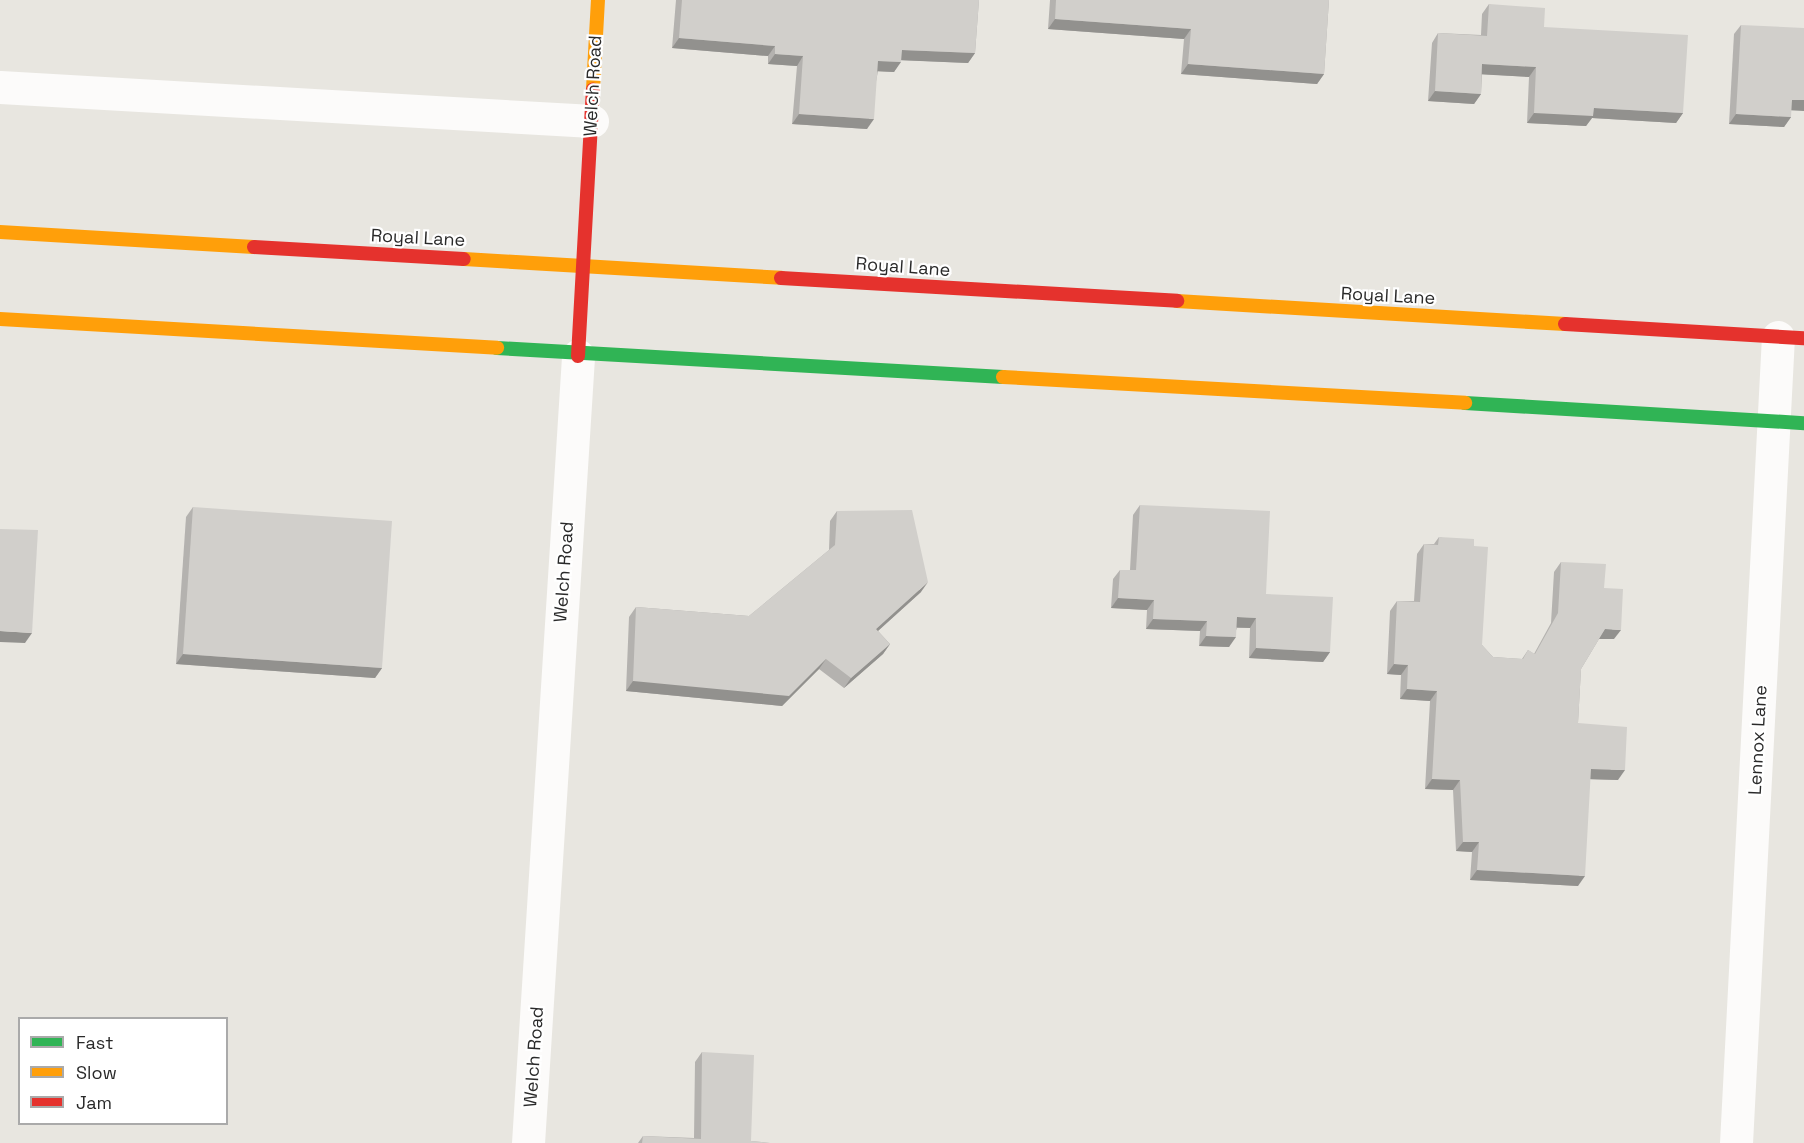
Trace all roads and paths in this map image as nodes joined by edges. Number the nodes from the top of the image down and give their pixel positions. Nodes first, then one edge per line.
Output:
1 (598, 0) edge
2 (0, 87) edge
3 (592, 121) junction
4 (0, 232) edge
5 (581, 265) junction
6 (0, 319) edge
7 (1791, 338) edge
8 (578, 356) junction
9 (1789, 422) edge
10 (528, 1143) edge
11 (1736, 1143) edge

1 - 3 main road, Welch Road
2 - 3 street
3 - 5 main road, Welch Road
4 - 5 main road, Royal Lane
5 - 7 main road, Royal Lane
5 - 8 main road, Welch Road
6 - 8 main road
7 - 9 street, Lennox Lane
8 - 9 main road
8 - 10 street, Welch Road
9 - 11 street, Lennox Lane

